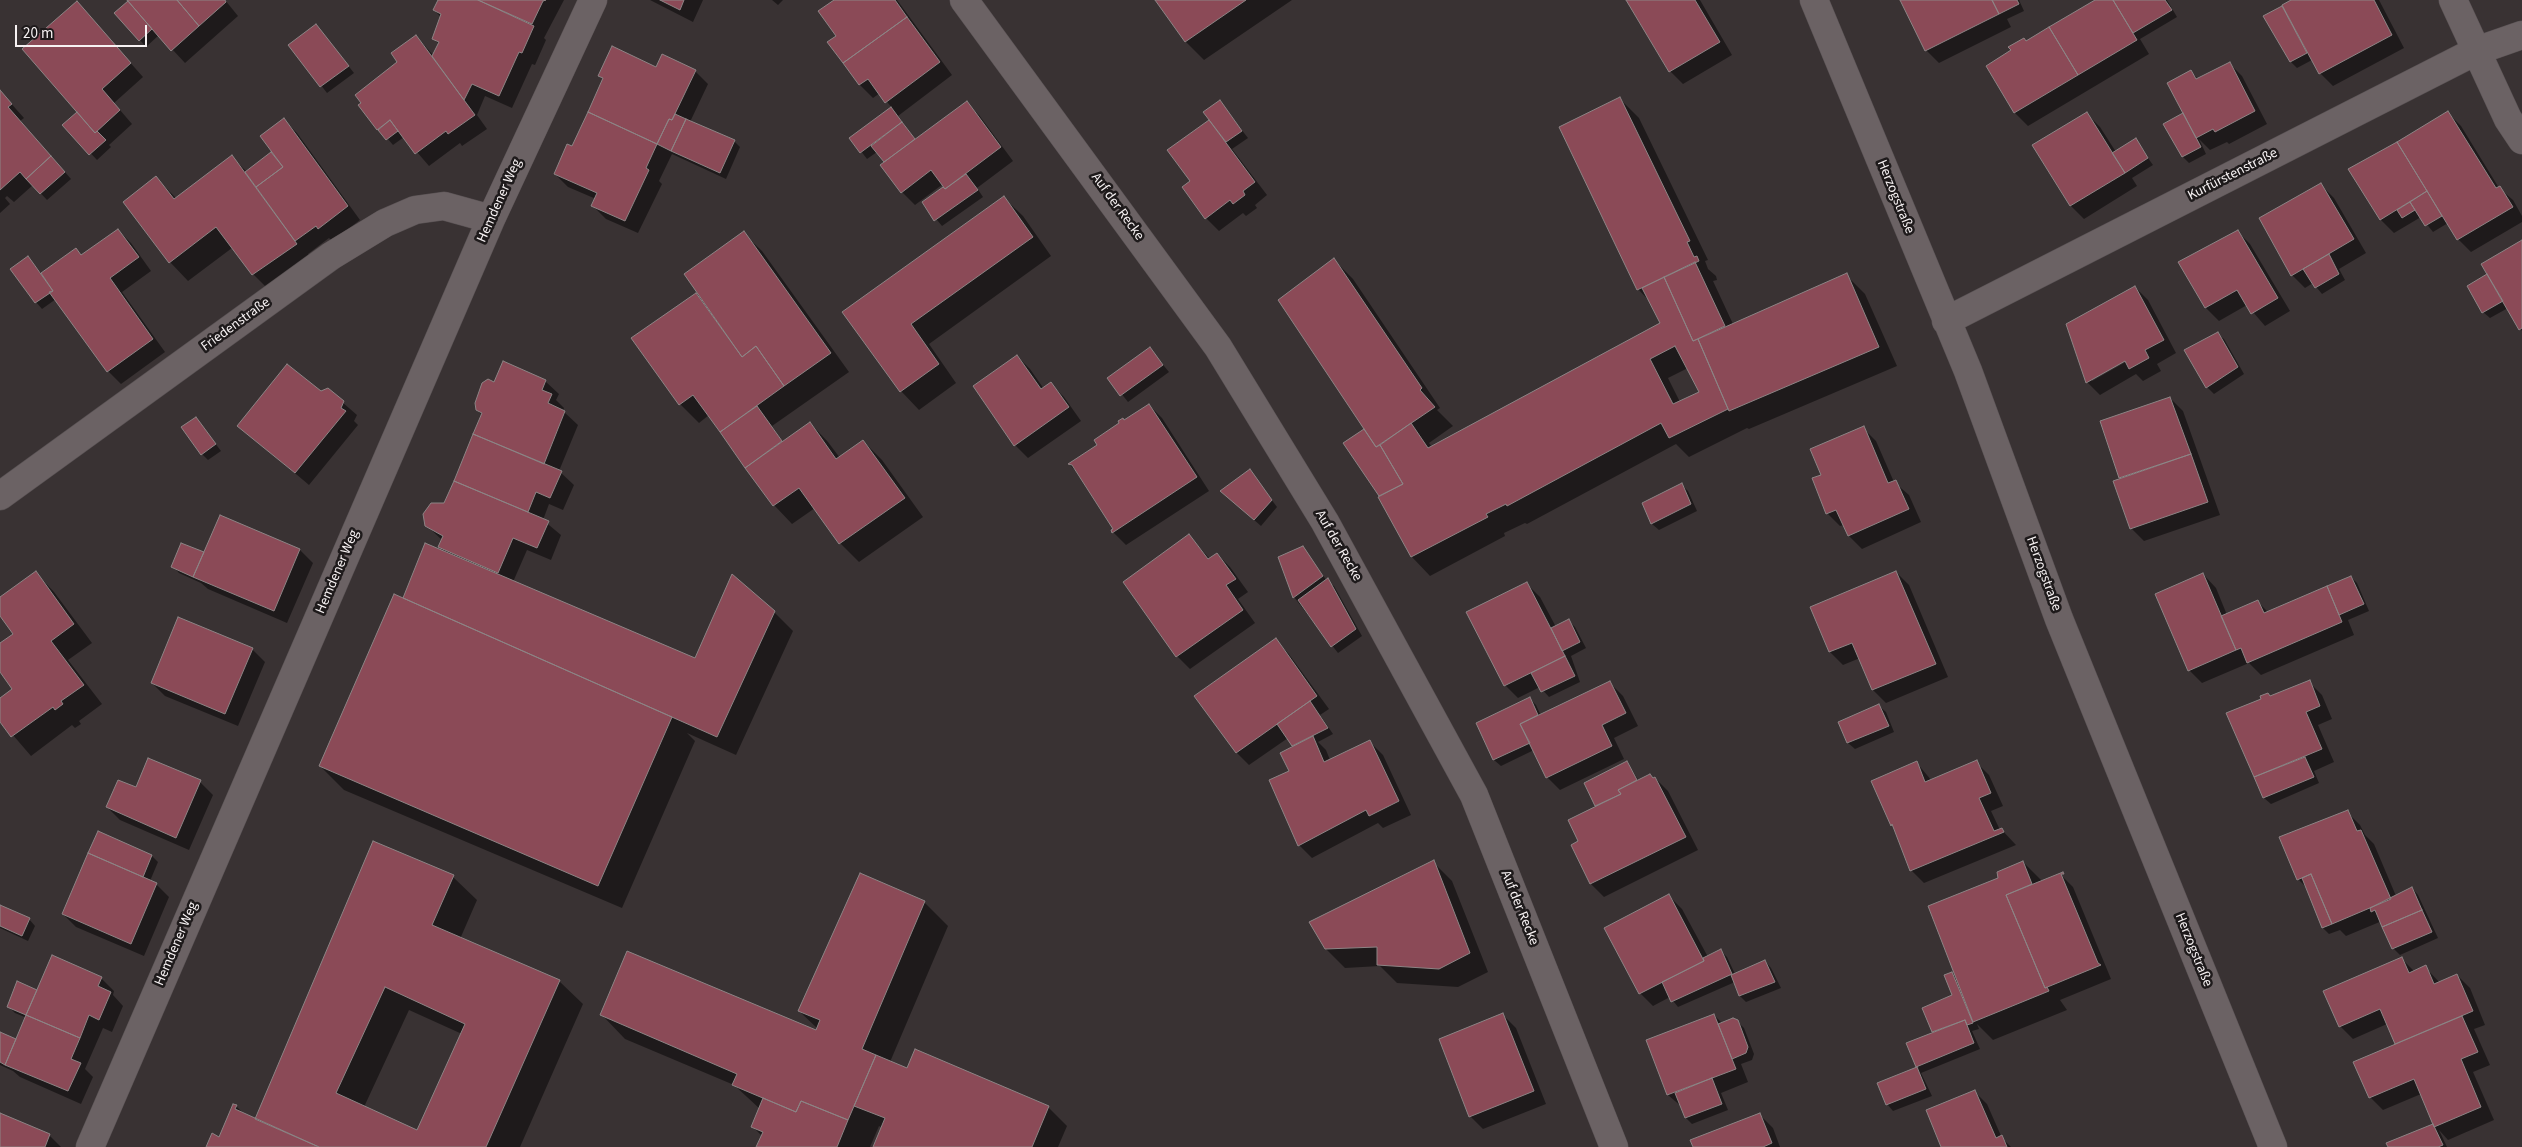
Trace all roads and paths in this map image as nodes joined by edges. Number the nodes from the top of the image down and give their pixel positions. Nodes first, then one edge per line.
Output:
1 (593, 0) edge
2 (964, 0) edge
3 (1814, 0) edge
4 (2453, 0) edge
5 (2522, 35) edge
6 (2476, 51) junction
7 (2522, 140) edge
8 (491, 220) junction
9 (1946, 321) junction
10 (0, 496) edge
11 (90, 1147) edge
12 (1614, 1147) edge
13 (2273, 1147) edge

1 - 8 street, Hemdener Weg
2 - 12 street, Auf der Recke
3 - 9 street, Herzogstraße
4 - 6 street
5 - 6 street, Kurfürstenstraße
6 - 7 street
6 - 9 street, Kurfürstenstraße
8 - 10 street, Friedenstraße
8 - 11 street, Hemdener Weg
9 - 13 street, Herzogstraße

